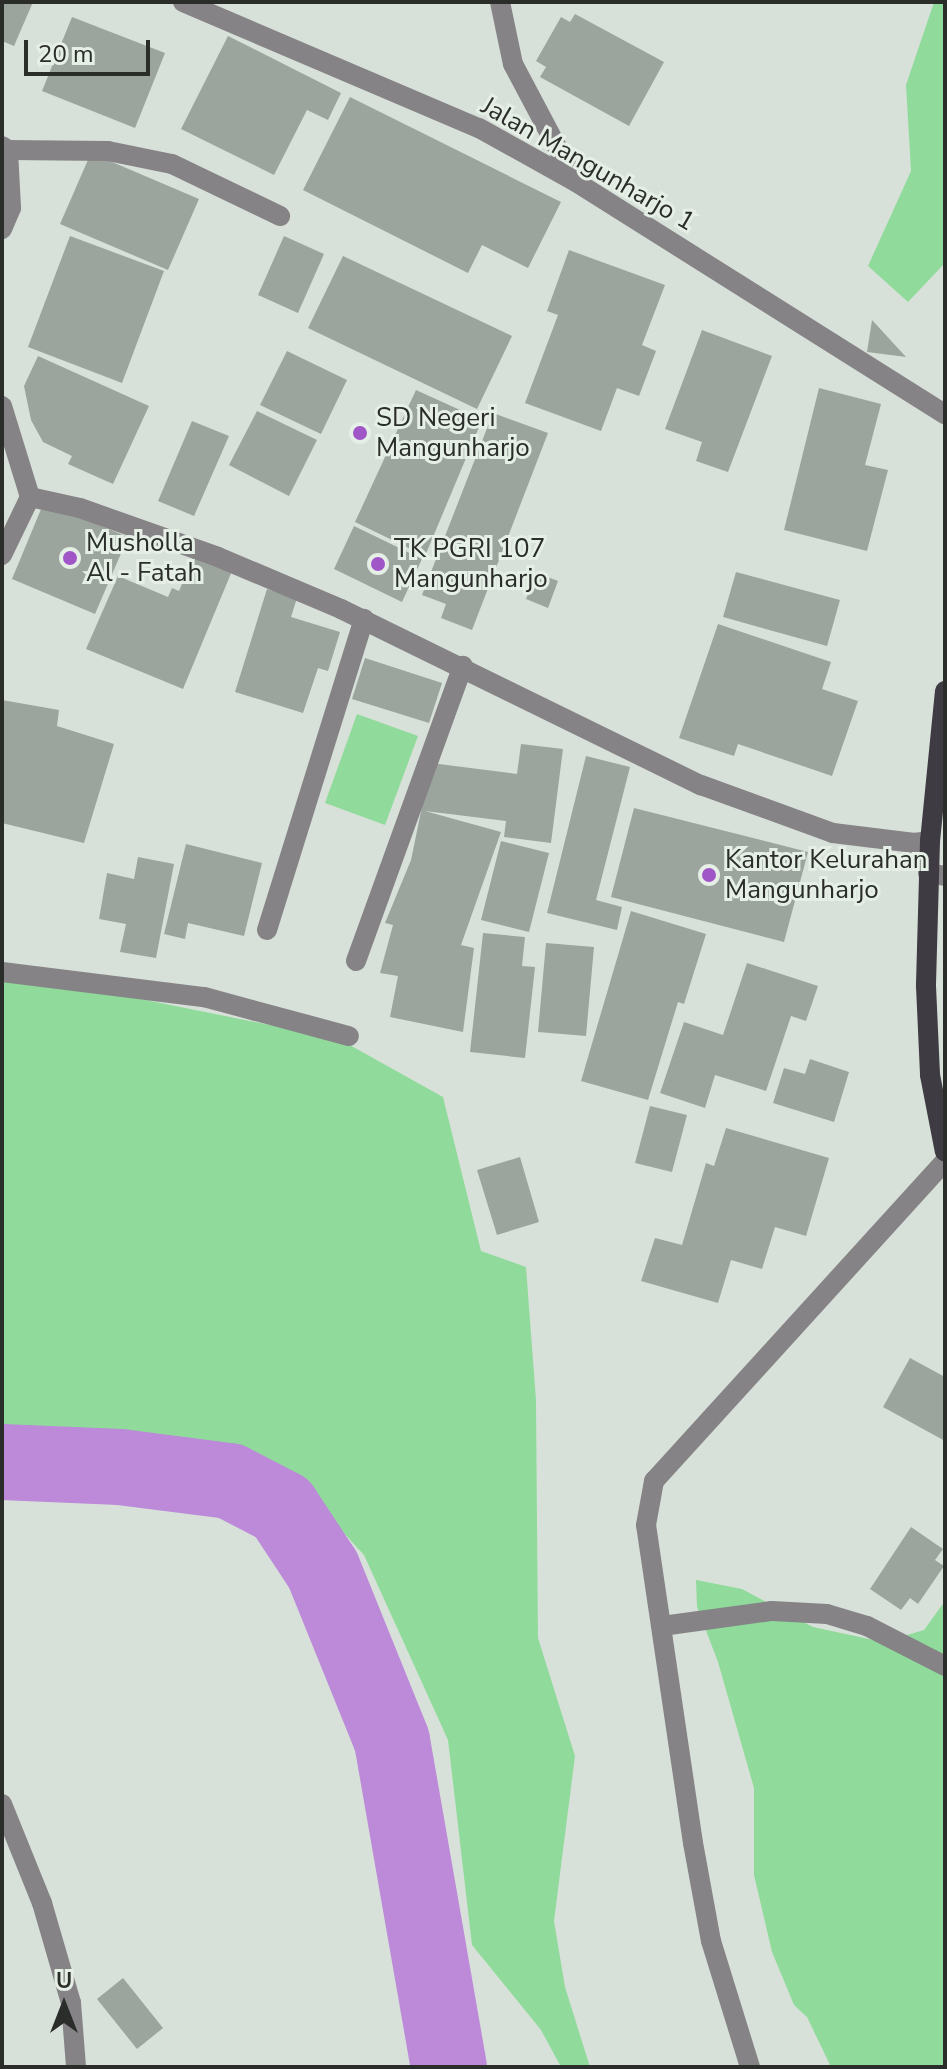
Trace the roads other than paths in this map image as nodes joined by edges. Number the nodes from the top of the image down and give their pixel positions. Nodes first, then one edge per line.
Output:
1 (183, 2) edge
2 (500, 2) edge
3 (5, 148) edge
4 (576, 182) junction
5 (280, 216) dead end
6 (2, 229) edge
7 (2, 406) edge
8 (945, 414) edge
9 (30, 497) junction
10 (2, 555) edge
11 (364, 619) junction
12 (463, 666) junction
13 (945, 691) edge
14 (930, 841) junction
15 (937, 874) edge
16 (267, 930) dead end
17 (356, 961) dead end
18 (2, 972) edge
19 (349, 1036) dead end
20 (945, 1152) edge
21 (945, 1161) edge
22 (662, 1626) junction
23 (945, 1666) edge
24 (2, 1804) edge
25 (76, 2067) edge
26 (750, 2067) edge

1 - 4 street, Jalan Mangunharjo 1
2 - 4 street
3 - 5 street
3 - 6 street
4 - 8 street, Jalan Mangunharjo 1
7 - 9 street
9 - 10 street
9 - 11 street
11 - 12 street
11 - 16 street
12 - 14 street
12 - 17 street
13 - 14 main road
14 - 15 main road
15 - 20 main road
18 - 19 street
21 - 22 street
22 - 23 street
22 - 26 street
24 - 25 street

